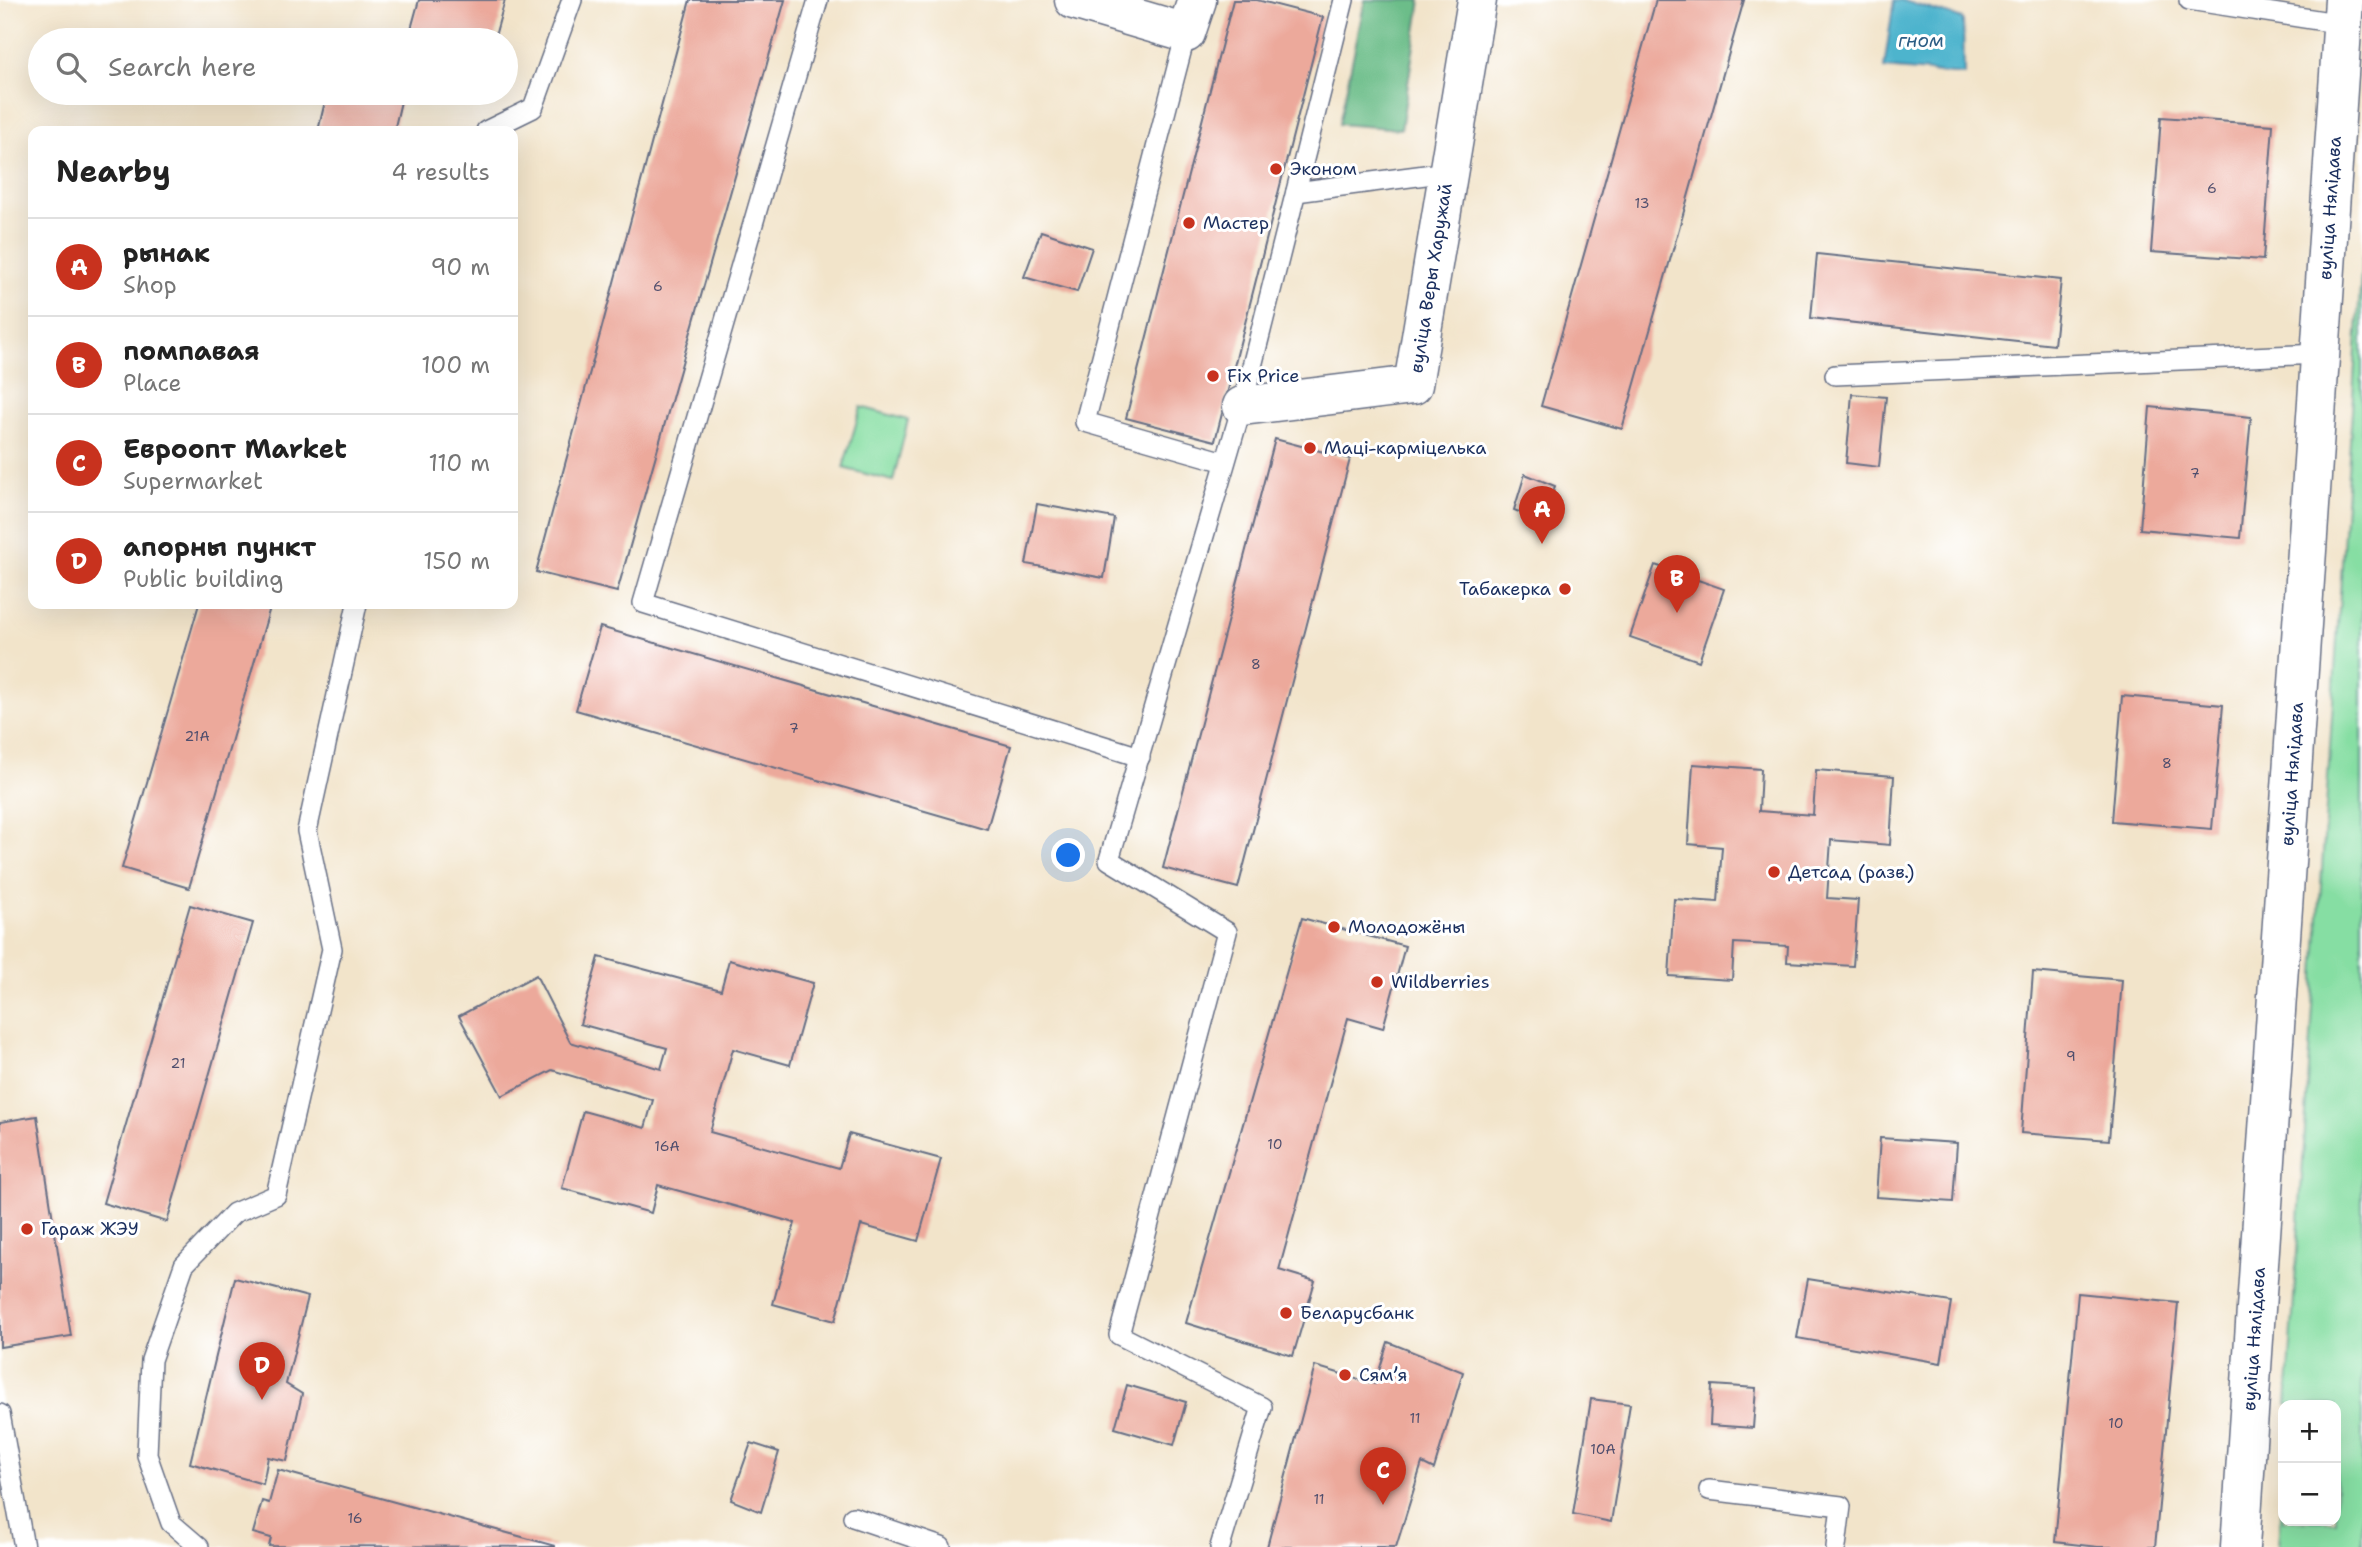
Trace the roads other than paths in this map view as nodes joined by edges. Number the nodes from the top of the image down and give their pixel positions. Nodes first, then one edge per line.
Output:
1 (572, 0) edge
2 (818, 0) edge
3 (1074, 0) edge
4 (1344, 0) edge
5 (1477, 0) edge
6 (2189, 0) edge
7 (2344, 12) edge
8 (1192, 16) edge
9 (496, 126) edge
10 (1448, 172) junction
11 (1296, 192) junction
12 (2321, 354) junction
13 (1835, 375) dead end
14 (1242, 405) junction
15 (1225, 463) junction
16 (356, 609) edge
17 (1140, 757) junction
18 (0, 1414) edge
19 (1709, 1490) dead end
20 (853, 1517) dead end
21 (24, 1547) edge
22 (199, 1547) edge
23 (941, 1547) edge
24 (1220, 1547) edge
25 (1836, 1547) edge
26 (2240, 1547) edge

1 - 9 lane
2 - 17 lane
3 - 8 street
4 - 11 lane
5 - 10 street, вуліца Веры Харужай
6 - 7 lane
7 - 12 street, вуліца Нялідава
8 - 15 lane
10 - 11 lane
10 - 14 street, вуліца Веры Харужай
11 - 14 lane
12 - 13 lane
12 - 26 street, вуліца Нялідава
14 - 15 lane
15 - 17 lane
16 - 22 lane
17 - 24 lane
18 - 21 lane
19 - 25 lane
20 - 23 lane

